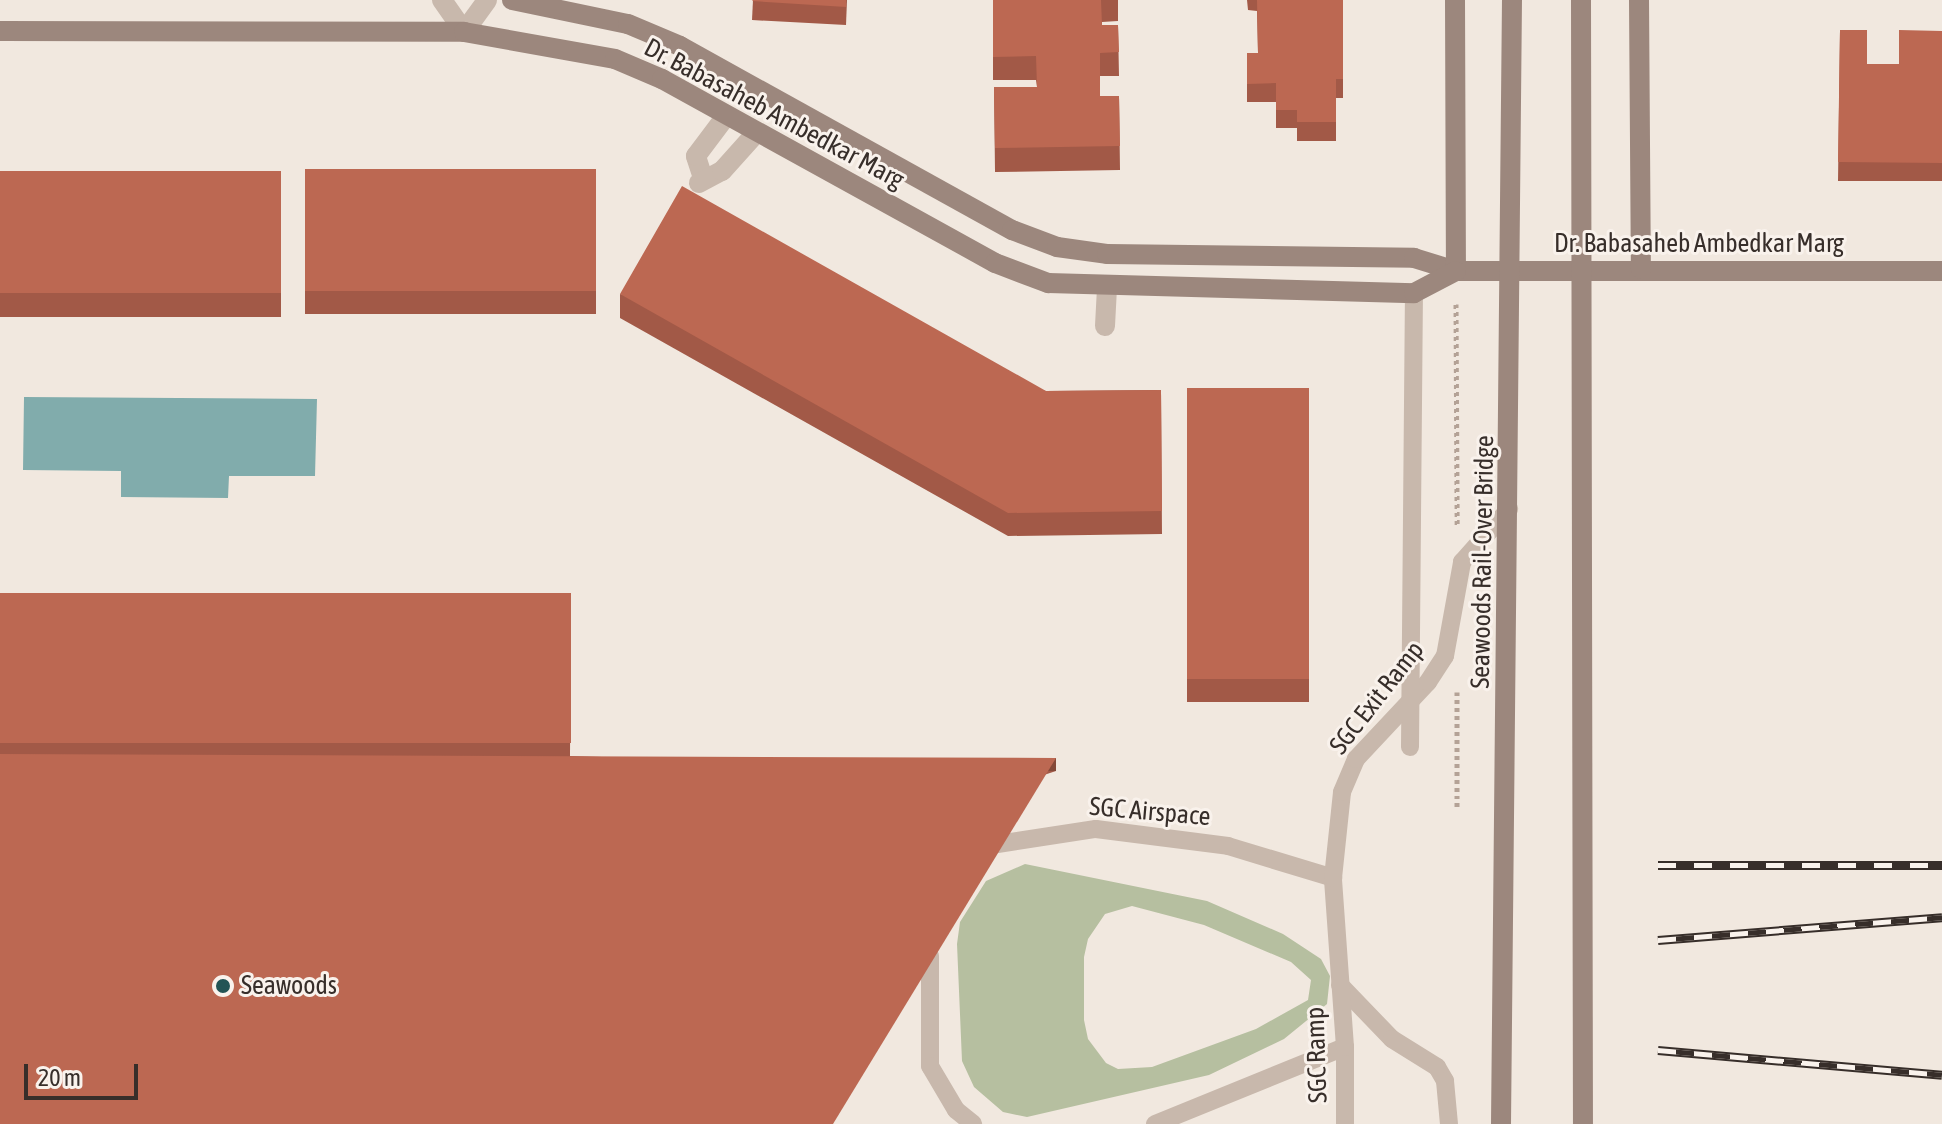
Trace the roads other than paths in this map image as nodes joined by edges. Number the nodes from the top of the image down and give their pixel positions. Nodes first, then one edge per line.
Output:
1 (442, 0) edge
2 (487, 0) edge
3 (512, 0) edge
4 (1455, 0) edge
5 (1512, 0) edge
6 (1581, 0) edge
7 (1639, 0) edge
8 (0, 31) edge
9 (464, 32) junction
10 (726, 116) junction
11 (757, 132) junction
12 (1641, 269) junction
13 (1456, 271) junction
14 (1942, 271) edge
15 (1107, 288) junction
16 (1414, 293) junction
17 (1105, 326) dead end
18 (1509, 509) junction
19 (1410, 747) dead end
20 (970, 858) edge
21 (1333, 878) junction
22 (930, 942) edge
23 (1340, 985) junction
24 (1345, 1047) junction
25 (973, 1124) edge
26 (1155, 1124) edge
27 (1345, 1124) edge
28 (1449, 1124) edge
29 (1501, 1124) edge
30 (1583, 1124) edge

1 - 9 street
2 - 9 street
3 - 13 street, Dr. Babasaheb Ambedkar Marg
4 - 13 street
5 - 18 street, Seawoods Rail-Over Bridge, bridge
6 - 30 street, bridge
7 - 12 street
8 - 9 street, Dr. Babasaheb Ambedkar Marg
9 - 10 street, Dr. Babasaheb Ambedkar Marg
10 - 11 street, Dr. Babasaheb Ambedkar Marg
10 - 11 street
11 - 15 street, Dr. Babasaheb Ambedkar Marg
12 - 13 street, Dr. Babasaheb Ambedkar Marg
12 - 14 street, Dr. Babasaheb Ambedkar Marg
13 - 16 street, Dr. Babasaheb Ambedkar Marg
15 - 16 street, Dr. Babasaheb Ambedkar Marg
15 - 17 street
16 - 19 lane
18 - 21 lane, SGC Exit Ramp, bridge
18 - 29 street, Seawoods Rail-Over Bridge, bridge
20 - 21 lane, SGC Airspace, bridge
21 - 23 lane, SGC Exit Ramp, bridge
22 - 25 lane, bridge
23 - 24 lane, SGC Ramp, bridge
23 - 28 lane, bridge
24 - 26 lane
24 - 27 lane, SGC Ramp

